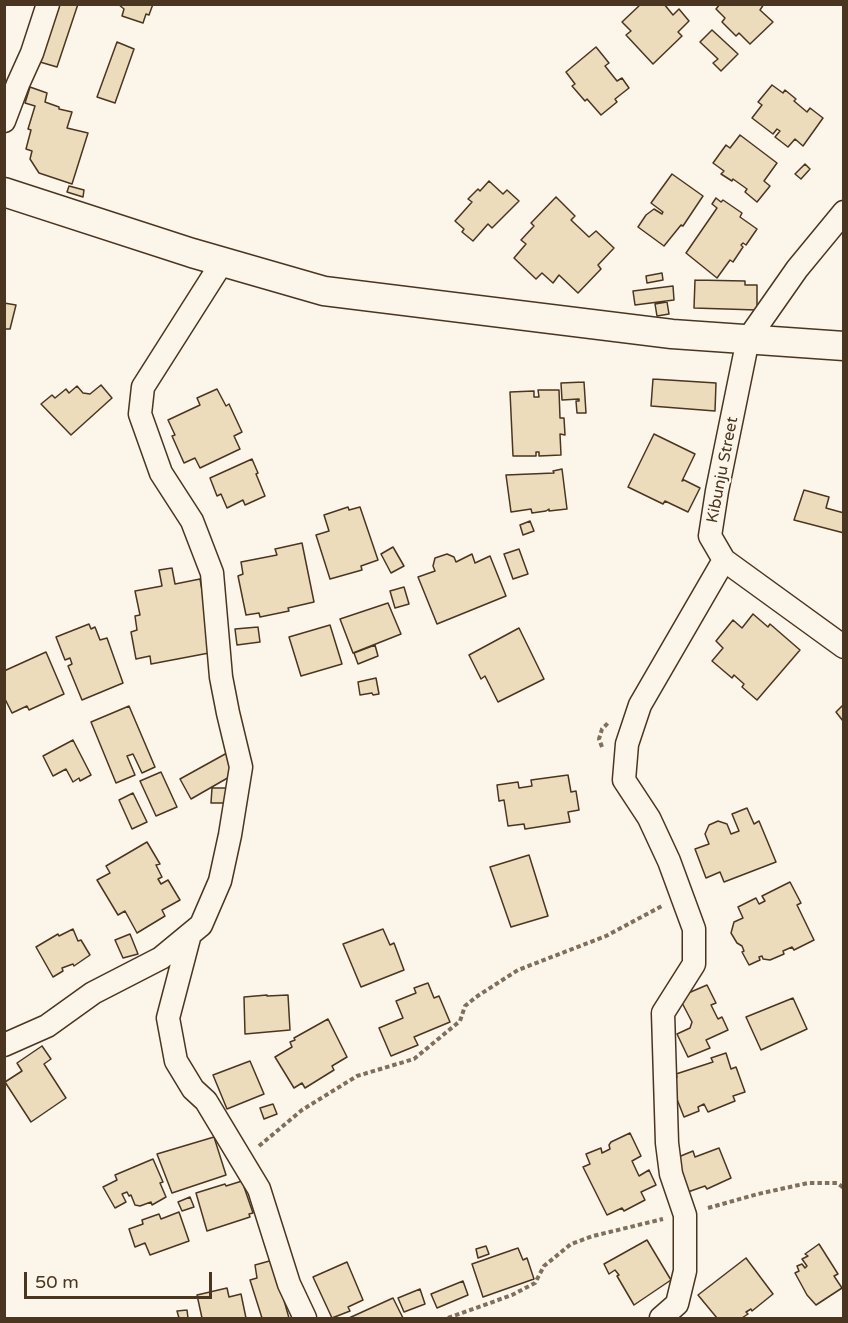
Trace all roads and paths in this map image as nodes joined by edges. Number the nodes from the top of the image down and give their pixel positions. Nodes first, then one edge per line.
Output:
1 (48, 4) edge
2 (4, 121) edge
3 (4, 192) edge
4 (843, 212) edge
5 (223, 261) junction
6 (748, 339) junction
7 (843, 346) edge
8 (724, 560) junction
9 (843, 647) edge
10 (682, 896) junction
11 (190, 934) junction
12 (4, 1045) edge
13 (242, 1160) junction
14 (843, 1188) edge
15 (685, 1215) junction
16 (305, 1318) edge
17 (448, 1318) edge
18 (661, 1318) edge

1 - 2 street
3 - 5 street
4 - 6 street
5 - 6 street
5 - 11 street
6 - 7 street
6 - 8 street, Kibunju Street
8 - 9 street, Kibunju Street
8 - 10 street
10 - 13 path
10 - 15 street
11 - 12 street
11 - 13 street
13 - 16 street
14 - 15 path
15 - 17 path
15 - 18 street

